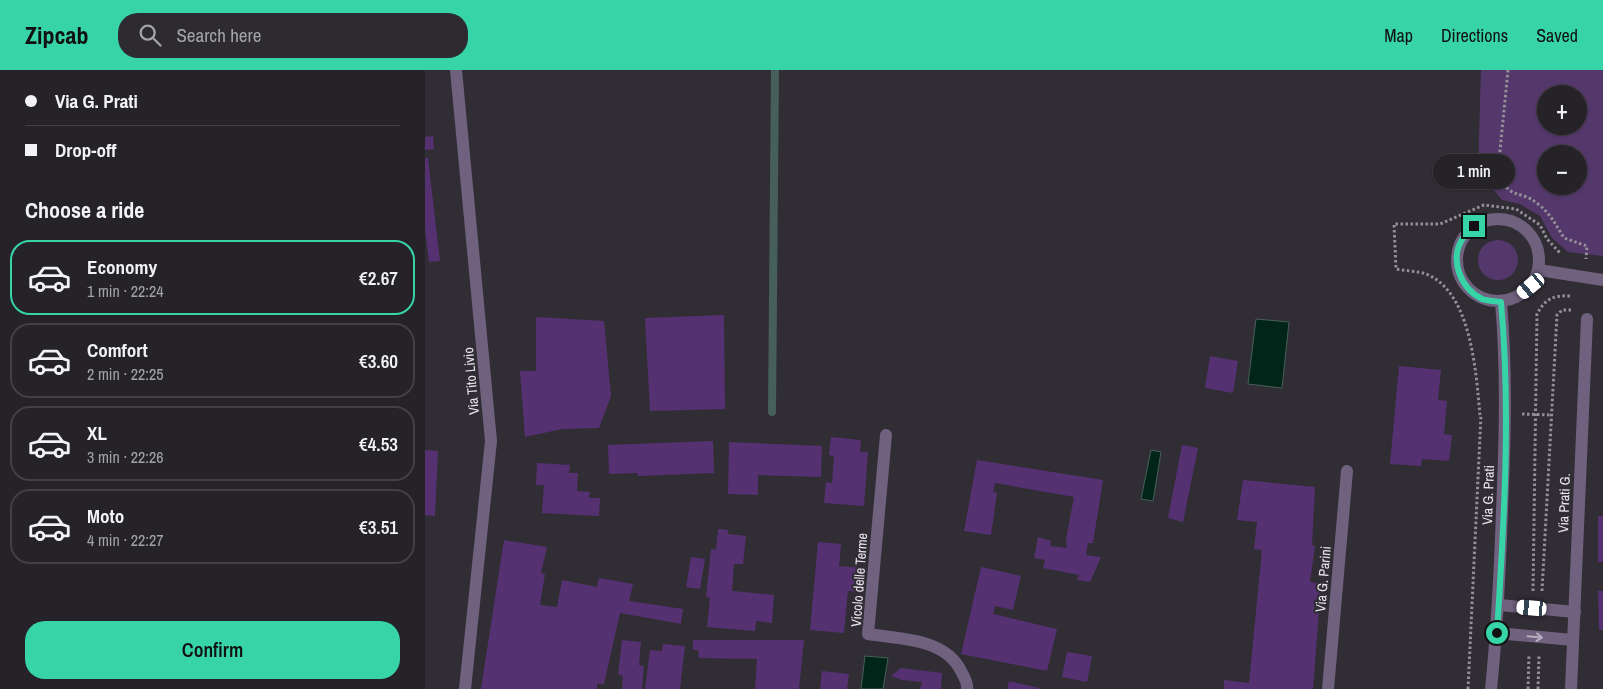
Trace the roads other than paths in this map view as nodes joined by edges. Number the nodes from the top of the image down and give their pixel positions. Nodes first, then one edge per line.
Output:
1 (456, 70) edge
2 (1539, 270) junction
3 (1603, 280) edge
4 (1501, 302) junction
5 (1587, 319) dead end
6 (886, 435) dead end
7 (1347, 471) dead end
8 (1499, 605) junction
9 (1575, 612) junction
10 (1497, 633) junction
11 (1573, 640) junction
12 (465, 689) edge
13 (967, 689) edge
14 (1328, 689) edge
15 (1491, 689) edge
16 (1571, 689) edge

1 - 12 street, Via Tito Livio
2 - 3 street
2 - 4 street
2 - 4 street
4 - 8 street, Via G. Prati
5 - 9 street, Via Prati G.
6 - 13 street, Vicolo delle Terme
7 - 14 street, Via G. Parini
8 - 9 street
8 - 10 street, Via G. Prati
9 - 11 street, Via Prati G.
10 -> 11 street
10 - 15 street, Via G. Prati
11 - 16 street, Via Prati G.

